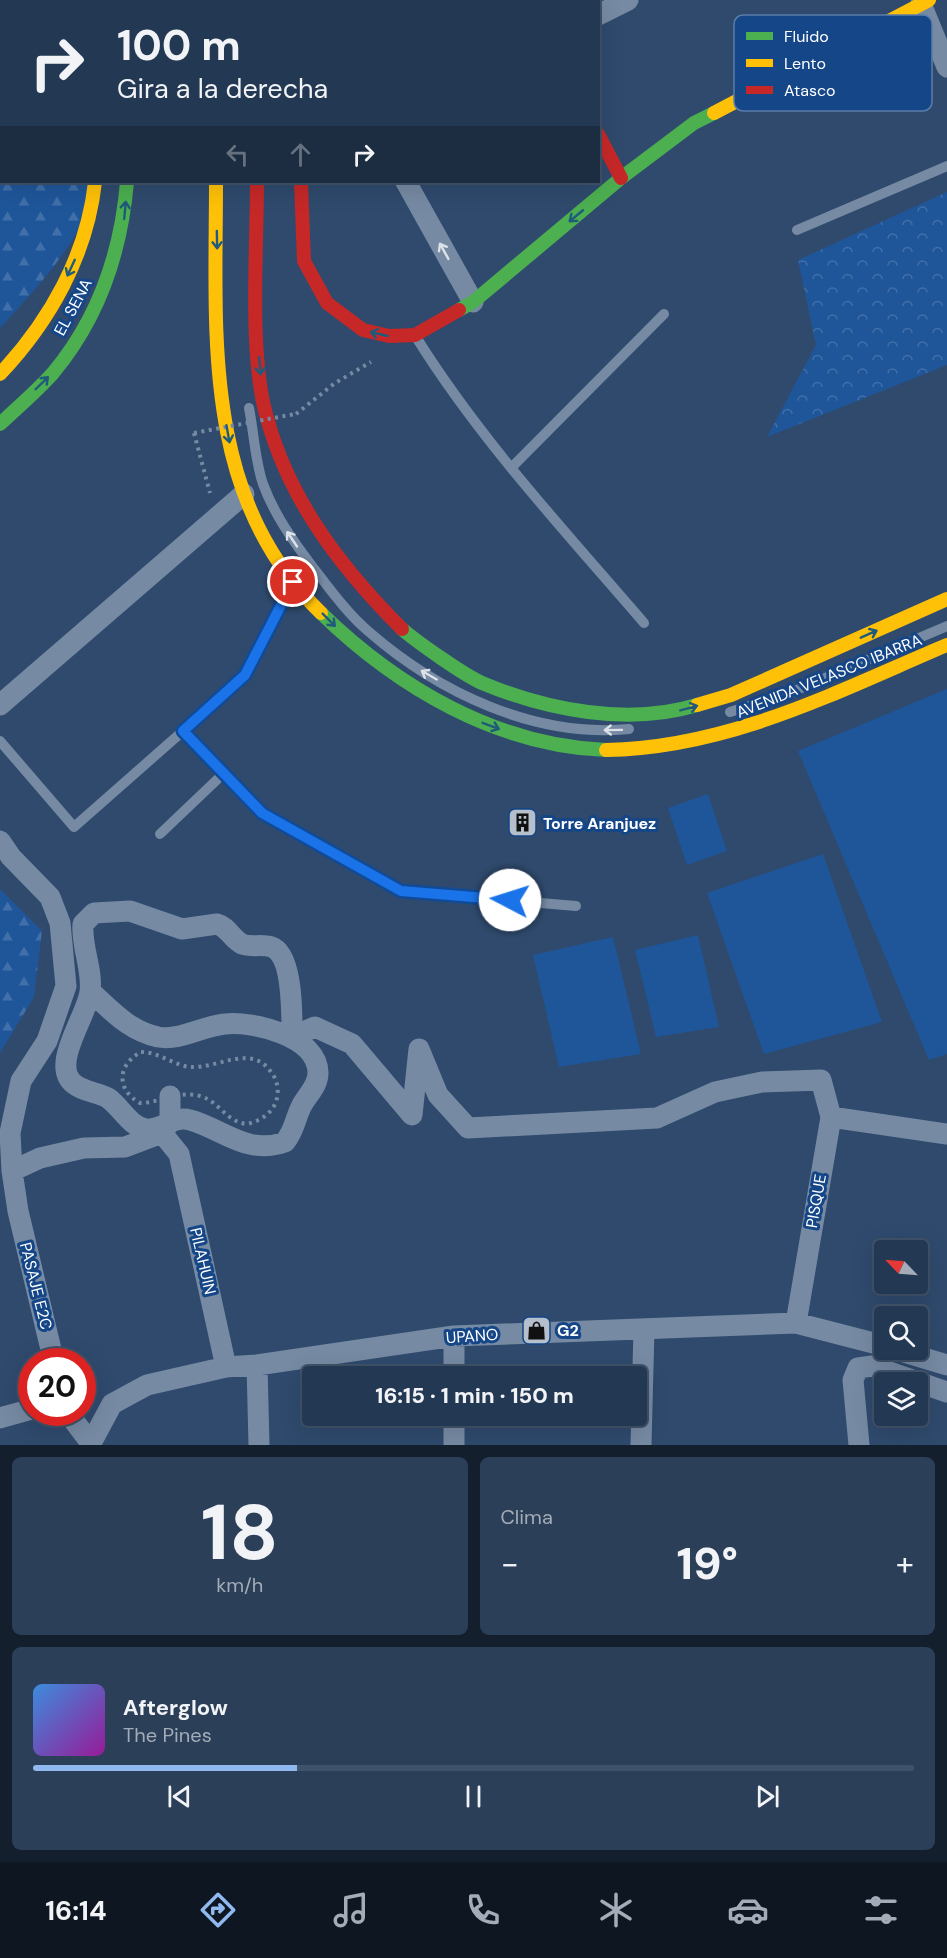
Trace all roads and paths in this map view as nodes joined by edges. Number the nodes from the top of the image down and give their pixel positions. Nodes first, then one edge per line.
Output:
1 (628, 0) edge
2 (925, 2) edge
3 (600, 14) edge
4 (900, 15) edge
5 (932, 22) edge
6 (947, 66) edge
7 (734, 102) edge
8 (600, 139) edge
9 (947, 166) edge
10 (621, 178) junction
11 (127, 183) edge
12 (216, 183) edge
13 (246, 183) edge
14 (257, 183) edge
15 (300, 183) edge
16 (407, 183) edge
17 (96, 185) edge
18 (797, 230) dead end
19 (473, 302) junction
20 (664, 314) dead end
21 (415, 335) junction
22 (375, 359) dead end
23 (0, 374) edge
24 (0, 424) edge
25 (511, 468) junction
26 (203, 476) dead end
27 (244, 494) junction
28 (293, 582) junction
29 (947, 599) edge
30 (644, 623) dead end
31 (947, 626) edge
32 (947, 645) edge
33 (0, 705) edge
34 (716, 717) dead end
35 (646, 728) dead end
36 (183, 731) junction
37 (0, 741) edge
38 (224, 773) junction
39 (160, 834) dead end
40 (0, 841) edge
41 (50, 897) junction
42 (576, 906) dead end
43 (88, 918) junction
44 (90, 991) junction
45 (292, 1037) junction
46 (170, 1096) junction
47 (831, 1117) junction
48 (166, 1127) junction
49 (947, 1134) edge
50 (12, 1171) junction
51 (796, 1323) junction
52 (644, 1329) junction
53 (454, 1336) junction
54 (874, 1343) edge
55 (51, 1348) edge
56 (928, 1359) edge
57 (257, 1365) junction
58 (947, 1365) edge
59 (454, 1366) edge
60 (226, 1367) junction
61 (947, 1392) edge
62 (18, 1413) edge
63 (0, 1418) edge
64 (78, 1426) edge
65 (454, 1426) edge
66 (90, 1443) edge
67 (259, 1445) edge
68 (454, 1445) edge
69 (641, 1445) edge
70 (859, 1445) edge

1 - 3 street
2 - 4 main road
5 - 6 street
7 - 10 main road
8 - 10 main road
9 - 18 lane
10 -> 19 main road
24 -> 11 main road, EL SENA
12 -> 27 main road, AVENIDA VELASCO IBARRA
35 -> 13 lane
14 -> 29 main road, AVENIDA VELASCO IBARRA
21 -> 15 main road
19 -> 16 street
17 -> 23 main road, EL SENA
19 - 21 main road
20 - 25 lane
21 - 25 lane
22 - 26 path, bridge
25 - 30 lane
27 - 28 main road, AVENIDA VELASCO IBARRA
27 - 33 street
28 -> 32 main road, AVENIDA VELASCO IBARRA
28 - 36 lane
31 - 34 lane
36 - 37 lane
36 - 38 lane
38 - 39 lane
38 - 42 lane
40 - 41 street
41 - 43 street
41 - 50 street, PASAJE E2C
43 - 44 street
43 - 45 street
44 - 45 street
44 - 48 street
45 - 47 street, PISQUE
45 - 48 street
46 - 46 path
46 - 48 street
47 - 49 street
47 - 51 street, PISQUE
48 - 50 street
48 - 60 street, PILAHUIN
50 - 55 street, PASAJE E2C
51 - 52 street, UPANO
51 - 54 street, UPANO
52 - 53 street, UPANO
52 - 69 street
53 - 57 street, UPANO
53 - 59 street
56 - 58 street
57 - 60 street, UPANO
57 - 67 street
60 - 66 street, UPANO
61 - 70 street
62 - 63 street
64 - 66 street
65 - 68 street

